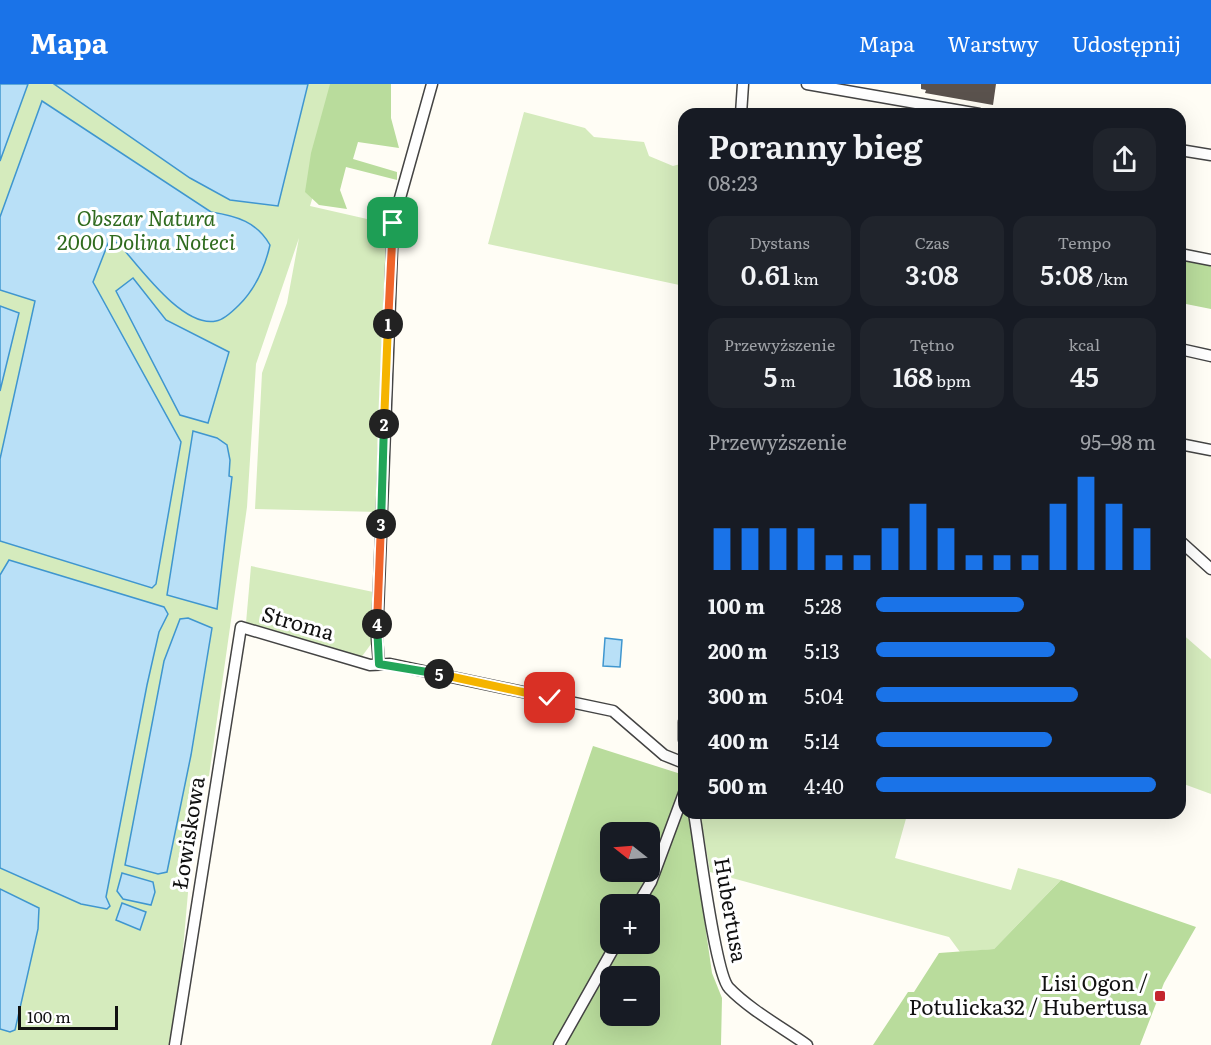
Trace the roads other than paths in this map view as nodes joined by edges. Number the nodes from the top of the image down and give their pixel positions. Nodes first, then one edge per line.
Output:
1 (432, 84) edge
2 (743, 84) edge
3 (807, 84) edge
4 (741, 108) edge
5 (945, 108) edge
6 (1186, 151) edge
7 (1211, 155) edge
8 (1186, 255) edge
9 (1211, 260) edge
10 (1186, 350) edge
11 (1211, 356) edge
12 (1186, 445) edge
13 (1211, 450) edge
14 (1186, 546) edge
15 (1211, 569) edge
16 (241, 627) joint
17 (379, 664) junction
18 (678, 761) edge
19 (678, 809) edge
20 (695, 819) edge
21 (644, 894) edge
22 (610, 954) edge
23 (175, 1045) edge
24 (559, 1045) edge
25 (807, 1045) edge

1 - 17 street
2 - 4 street
3 - 5 street
6 - 7 street
8 - 9 street
10 - 11 street
12 - 13 street
14 - 15 street
16 - 17 street, Stroma
16 - 23 street, Łowiskowa
17 - 18 street, Stroma
19 - 21 street
20 - 25 street, Hubertusa
22 - 24 street

